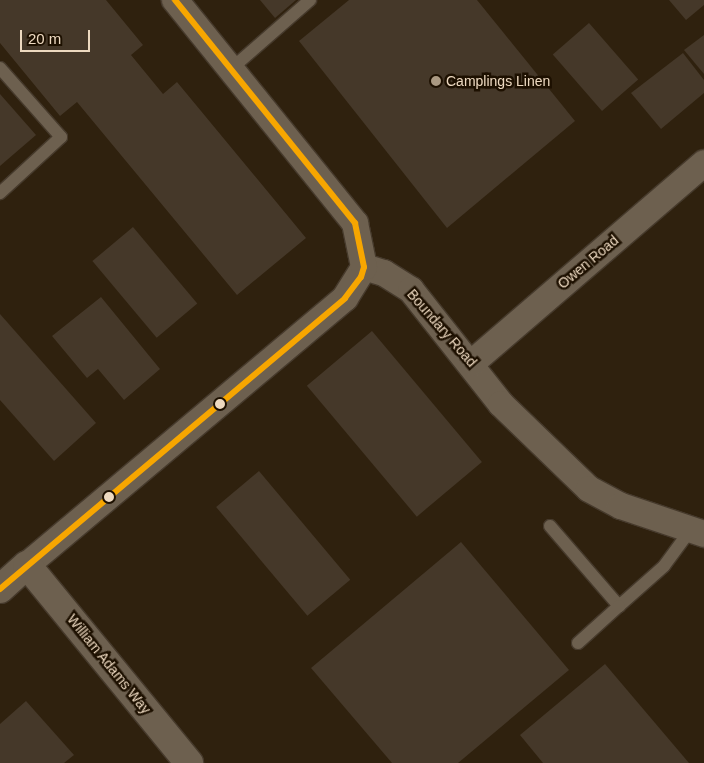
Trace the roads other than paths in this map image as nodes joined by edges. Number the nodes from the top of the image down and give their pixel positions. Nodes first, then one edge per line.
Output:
1 (175, 0) edge
2 (310, 0) edge
3 (0, 68) edge
4 (231, 69) junction
5 (704, 163) edge
6 (0, 192) edge
7 (364, 267) junction
8 (473, 362) junction
9 (550, 526) dead end
10 (696, 533) edge
11 (27, 565) junction
12 (0, 589) edge
13 (619, 606) junction
14 (578, 643) dead end
15 (189, 763) edge

1 - 4 street
2 - 4 lane
3 - 6 lane
4 - 7 street
5 - 8 street, Owen Road
7 - 8 street, Boundary Road
7 - 11 street
8 - 10 street, Boundary Road
9 - 13 lane
10 - 13 lane
11 - 12 street
11 - 15 street, William Adams Way
13 - 14 lane

